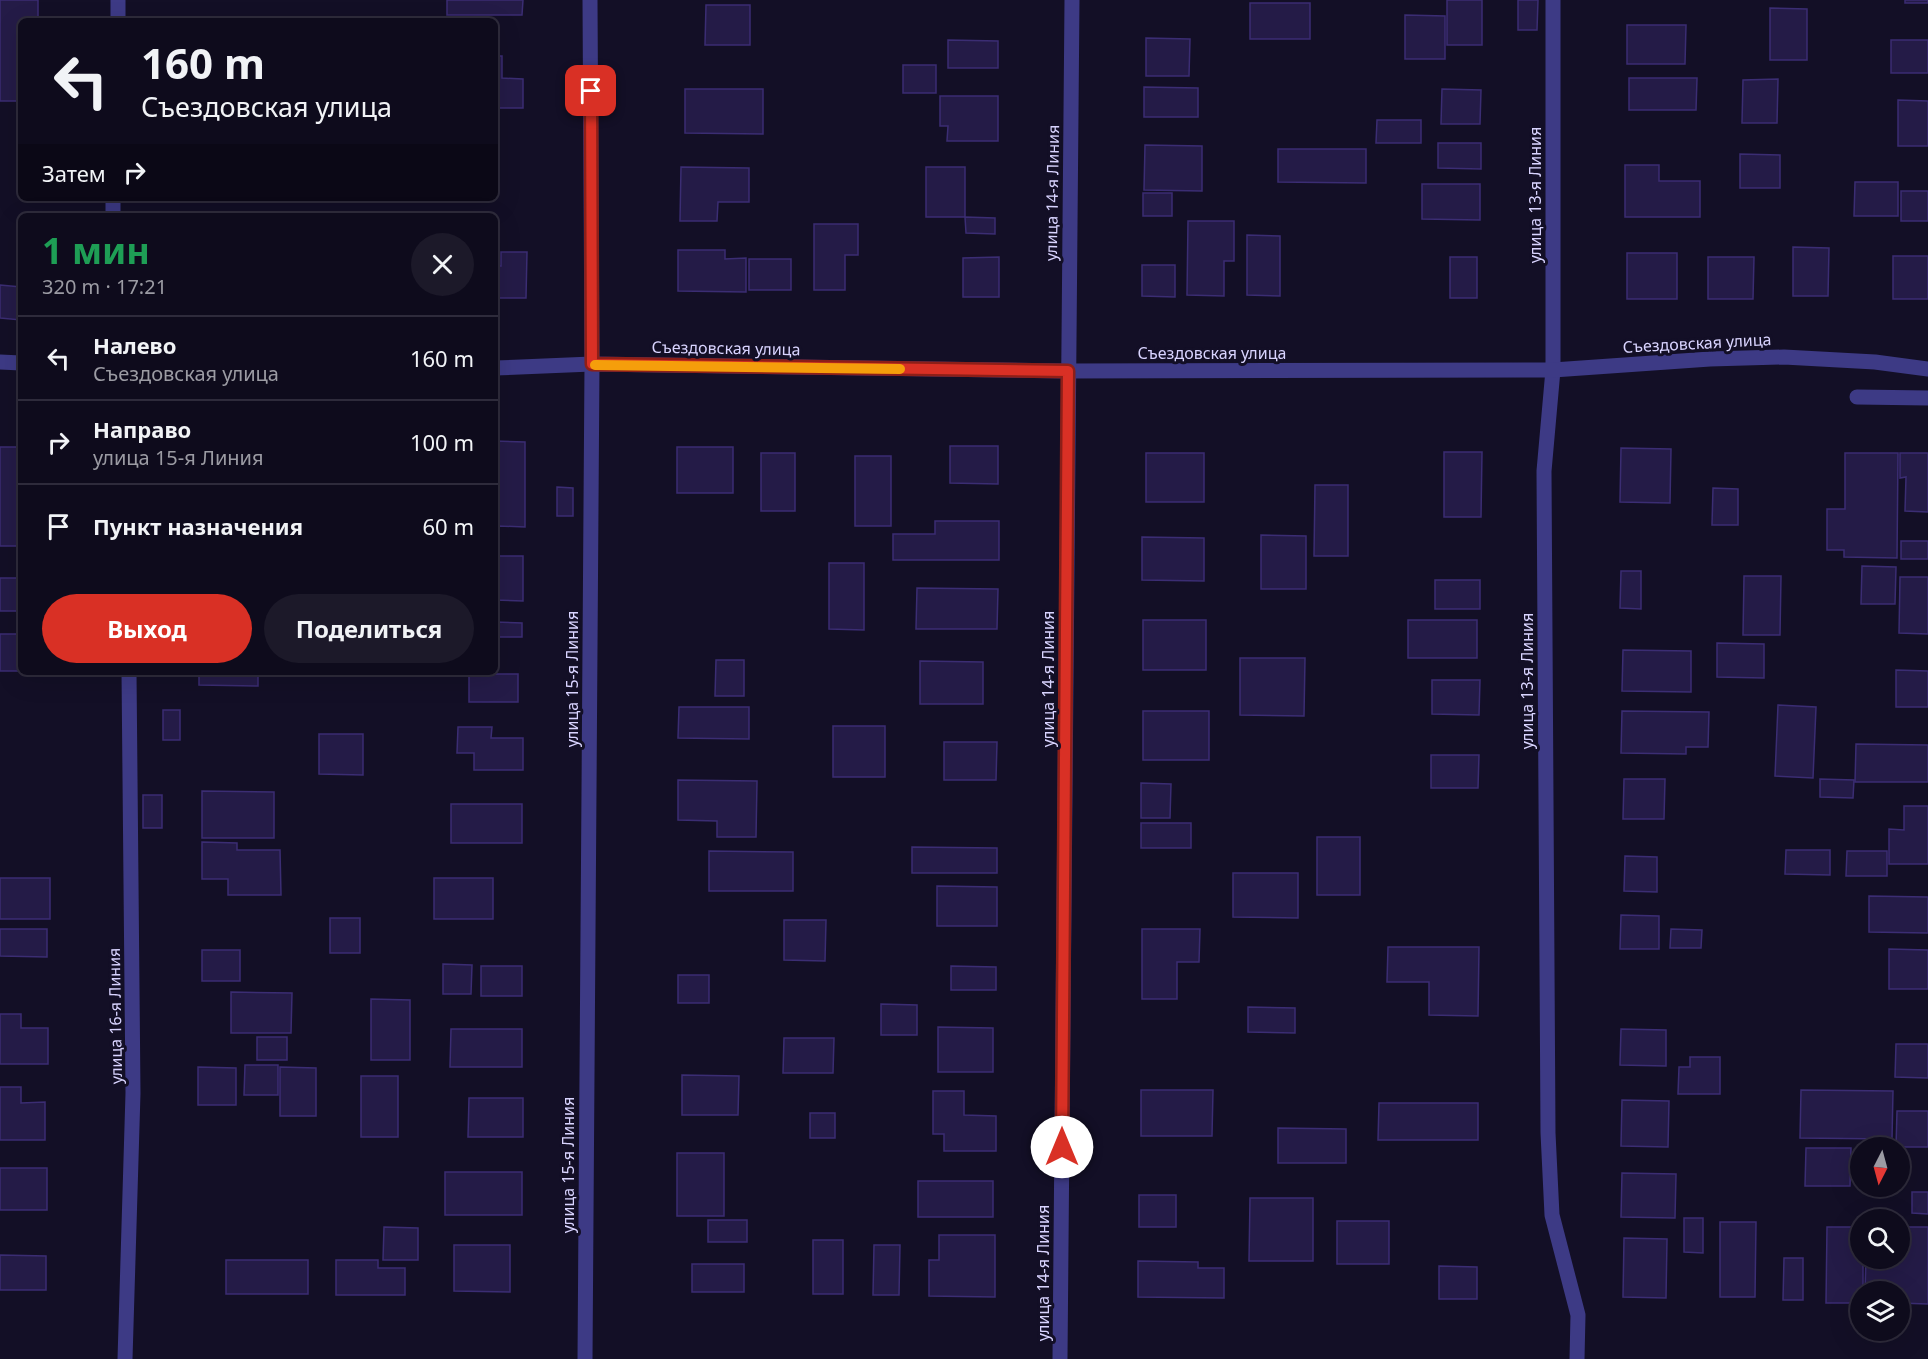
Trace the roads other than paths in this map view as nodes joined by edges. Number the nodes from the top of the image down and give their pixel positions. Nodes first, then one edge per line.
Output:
1 (118, 0) edge
2 (590, 0) edge
3 (1072, 0) edge
4 (1553, 0) edge
5 (118, 18) edge
6 (0, 363) edge
7 (18, 363) edge
8 (592, 364) junction
9 (498, 368) edge
10 (1928, 369) edge
11 (1553, 370) junction
12 (1068, 371) junction
13 (1857, 397) dead end
14 (1928, 398) edge
15 (129, 675) edge
16 (125, 1359) edge
17 (585, 1359) edge
18 (1060, 1359) edge
19 (1577, 1359) edge

1 - 5 street
2 - 8 street, улица 15-я Линия
3 - 12 street, улица 14-я Линия
4 - 11 street, улица 13-я Линия
6 - 7 street
8 - 9 street, Съездовская улица
8 - 12 street, Съездовская улица
8 - 17 street, улица 15-я Линия
10 - 11 street, Съездовская улица
11 - 12 street, Съездовская улица
11 - 19 street, улица 13-я Линия
12 - 18 street, улица 14-я Линия
13 - 14 street
15 - 16 street, улица 16-я Линия

